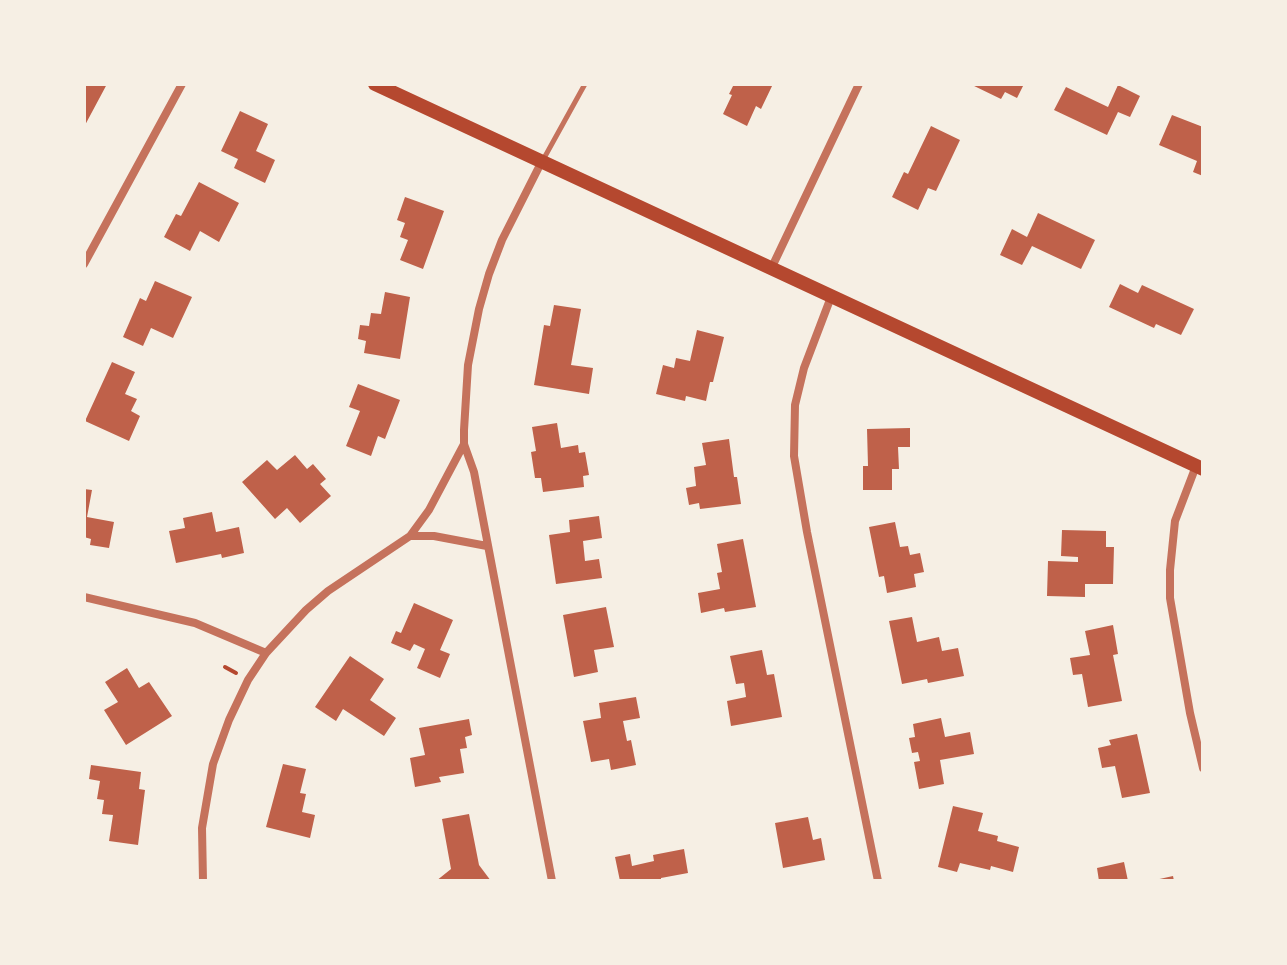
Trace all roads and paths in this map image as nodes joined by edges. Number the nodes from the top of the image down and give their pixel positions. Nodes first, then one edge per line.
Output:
1 (182, 84) edge
2 (375, 84) edge
3 (585, 84) edge
4 (859, 84) edge
5 (542, 161) junction
6 (84, 264) edge
7 (771, 269) junction
8 (831, 297) junction
9 (464, 444) junction
10 (1200, 468) edge
11 (410, 536) junction
12 (487, 546) junction
13 (84, 597) edge
14 (266, 653) junction
15 (1203, 768) edge
16 (203, 881) edge
17 (552, 881) edge
18 (878, 881) edge

1 - 6 street
2 - 5 main road
3 - 5 lane
4 - 7 street
5 - 7 main road
5 - 9 street
7 - 8 main road
8 - 10 main road
8 - 18 street
9 - 11 street
9 - 12 street
10 - 15 street
11 - 12 street
11 - 14 street
12 - 17 street
13 - 14 street
14 - 16 street

